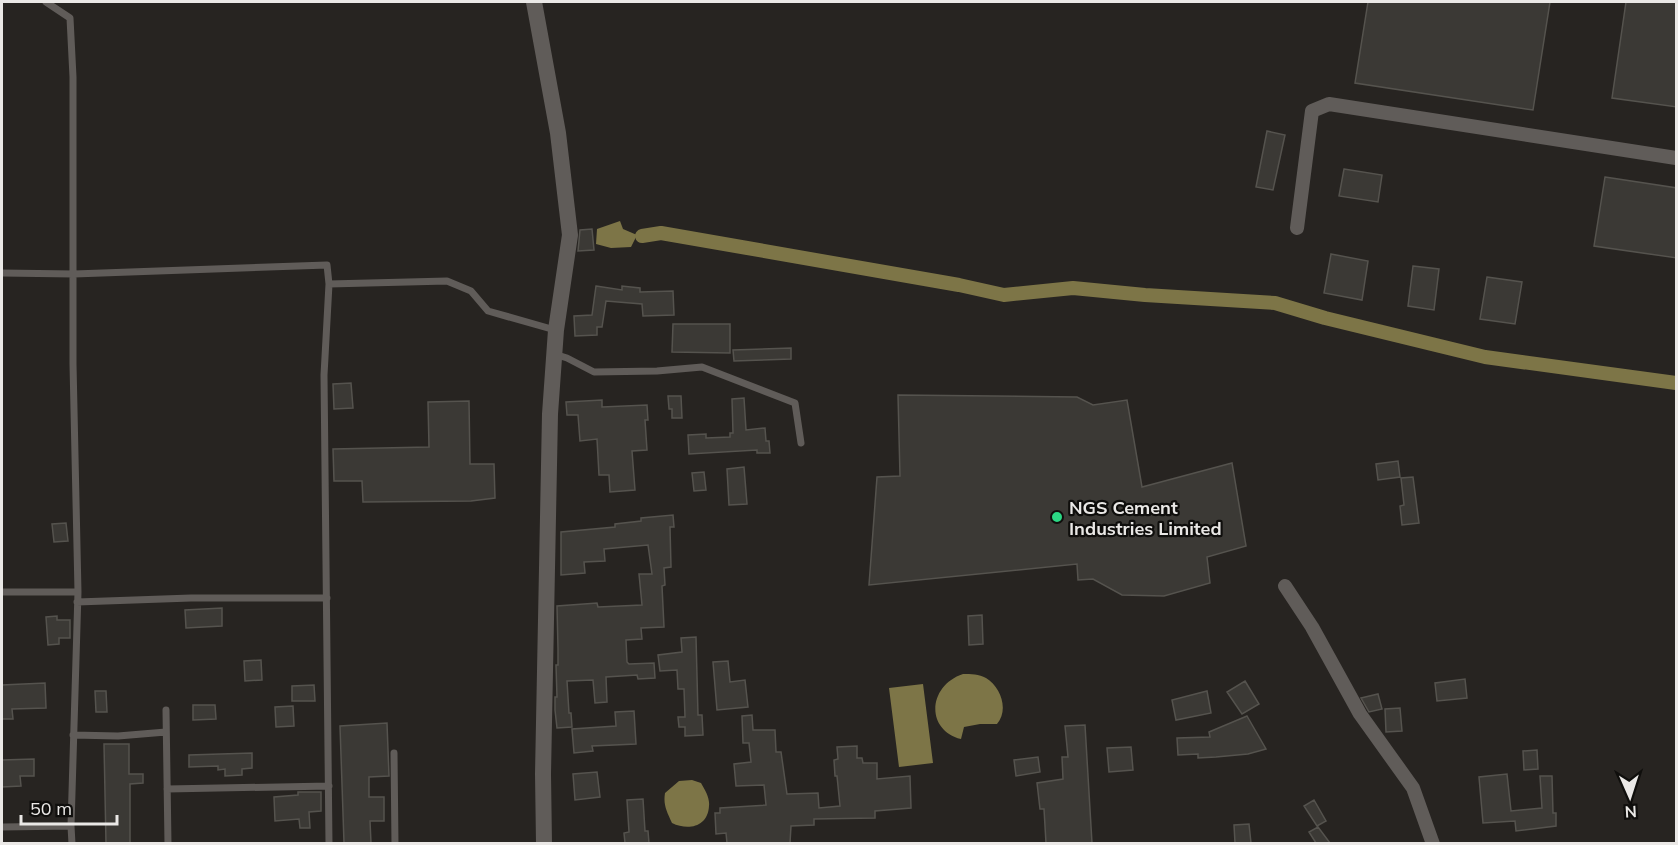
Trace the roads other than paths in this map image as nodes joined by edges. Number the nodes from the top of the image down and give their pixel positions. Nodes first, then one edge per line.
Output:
1 (46, 2) edge
2 (534, 2) edge
3 (1677, 158) edge
4 (1297, 228) dead end
5 (2, 273) edge
6 (74, 274) junction
7 (329, 284) junction
8 (556, 330) junction
9 (554, 354) junction
10 (801, 443) dead end
11 (1285, 586) dead end
12 (2, 592) edge
13 (78, 592) junction
14 (327, 598) junction
15 (78, 602) junction
16 (166, 710) dead end
17 (166, 732) junction
18 (73, 735) junction
19 (394, 753) dead end
20 (329, 786) junction
21 (167, 789) junction
22 (71, 826) junction
23 (2, 827) edge
24 (72, 843) edge
25 (168, 843) edge
26 (329, 843) edge
27 (395, 843) edge
28 (544, 843) edge
29 (1433, 843) edge

1 - 6 lane
2 - 8 street
3 - 4 street
5 - 6 lane
6 - 7 lane
6 - 13 lane
7 - 8 lane
7 - 14 lane
8 - 9 street
9 - 10 lane
9 - 28 street
11 - 29 street
12 - 13 lane
13 - 15 lane
14 - 15 lane
14 - 20 lane
15 - 18 lane
16 - 17 lane
17 - 18 lane
17 - 21 lane
18 - 22 lane
19 - 27 lane
20 - 21 lane
20 - 26 lane
21 - 25 lane
22 - 23 lane
22 - 24 lane

